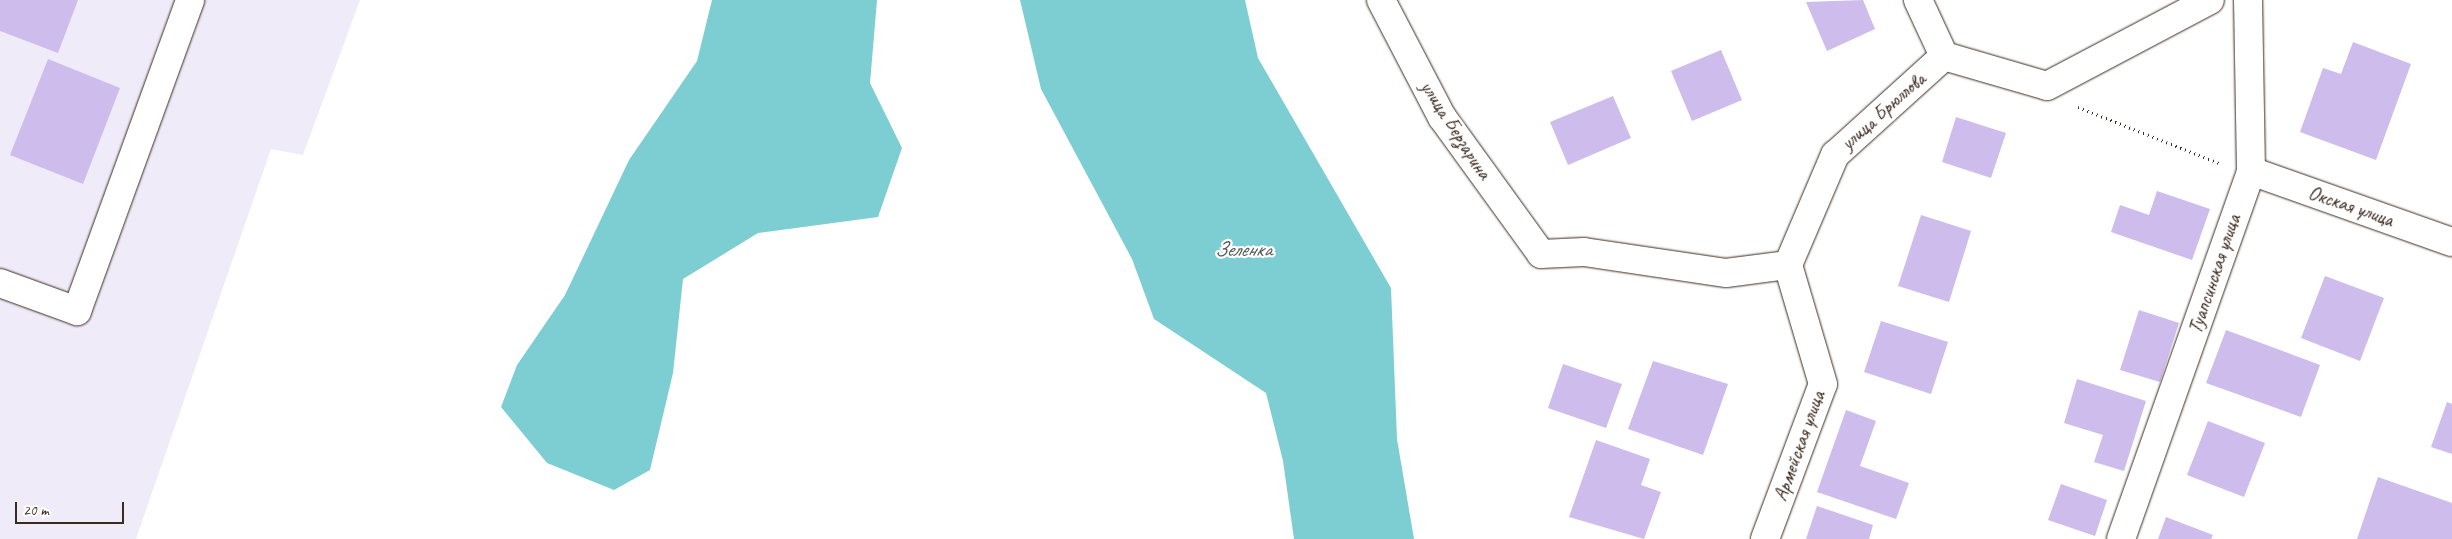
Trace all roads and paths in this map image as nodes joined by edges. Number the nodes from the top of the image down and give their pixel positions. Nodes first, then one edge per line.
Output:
1 (190, 0) edge
2 (1381, 0) edge
3 (1918, 0) edge
4 (2210, 0) edge
5 (2248, 0) edge
6 (1944, 56) junction
7 (2047, 86) junction
8 (2251, 171) junction
9 (2452, 242) edge
10 (1788, 265) junction
11 (0, 283) edge
12 (1765, 539) edge
13 (2121, 539) edge

1 - 11 street
2 - 10 street, улица Берзарина
3 - 6 street
4 - 7 street
5 - 8 street, Туапсинская улица
6 - 7 street, улица Брюллова
6 - 10 street, улица Брюллова
7 - 8 path
8 - 9 street, Окская улица
8 - 13 street, Туапсинская улица
10 - 12 street, Армейская улица

